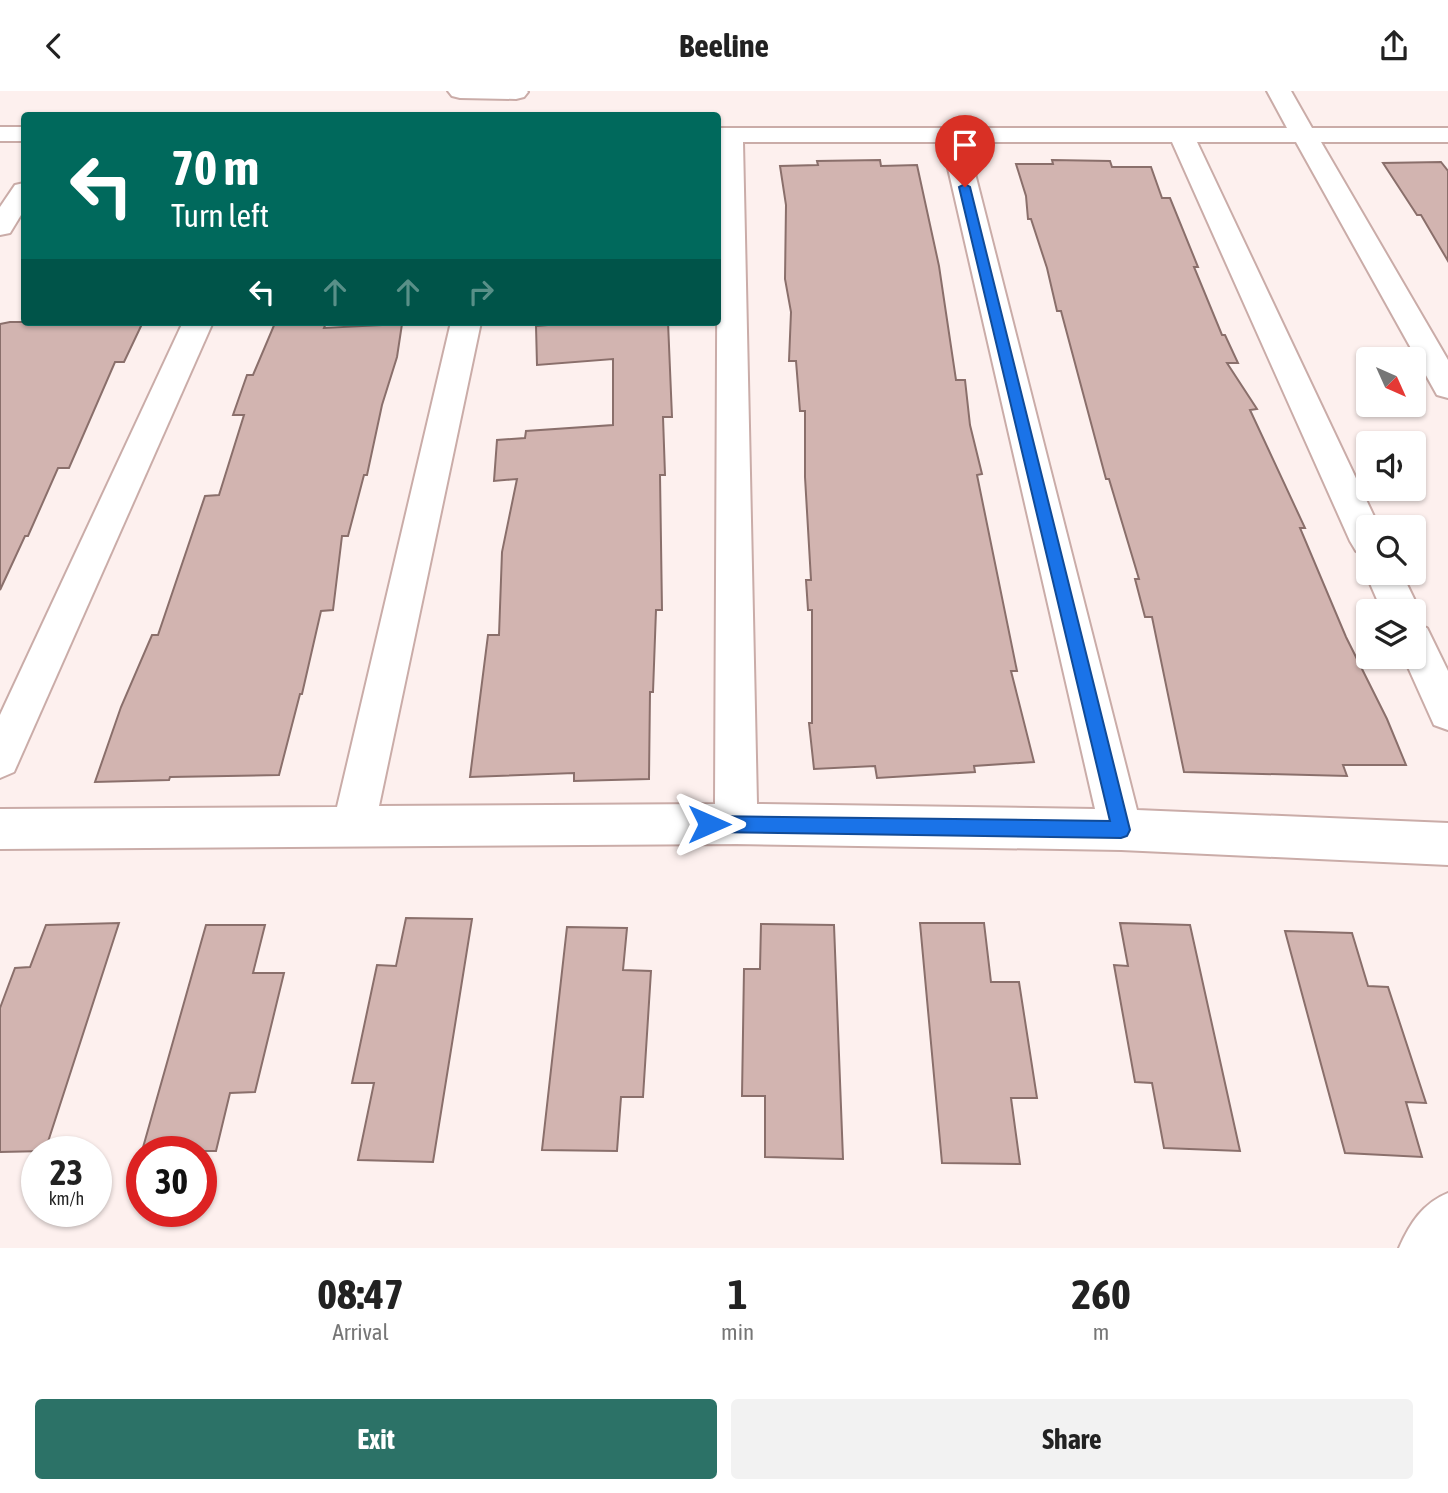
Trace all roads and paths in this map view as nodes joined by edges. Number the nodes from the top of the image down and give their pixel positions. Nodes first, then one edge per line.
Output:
1 (460, 91) edge
2 (1279, 91) edge
3 (514, 100) edge
4 (0, 134) edge
5 (21, 134) edge
6 (951, 134) junction
7 (1181, 134) junction
8 (1302, 134) junction
9 (724, 135) edge
10 (1448, 135) edge
11 (21, 196) edge
12 (0, 227) edge
13 (196, 326) edge
14 (465, 326) edge
15 (1448, 387) edge
16 (1356, 515) edge
17 (1426, 665) edge
18 (1448, 713) edge
19 (0, 759) edge
20 (736, 824) junction
21 (353, 827) junction
22 (0, 829) edge
23 (1121, 830) junction
24 (1448, 844) edge
25 (1448, 1219) edge
26 (1426, 1248) edge

1 - 3 street
2 - 8 street
4 - 5 street
6 - 7 street
6 - 9 street
6 - 23 street
7 - 8 street
7 - 16 street
8 - 10 street
8 - 15 street
9 - 20 street
11 - 12 street
13 - 19 street
14 - 21 street
17 - 18 street
20 - 21 street
20 - 23 street
21 - 22 street
23 - 24 street
25 - 26 street

